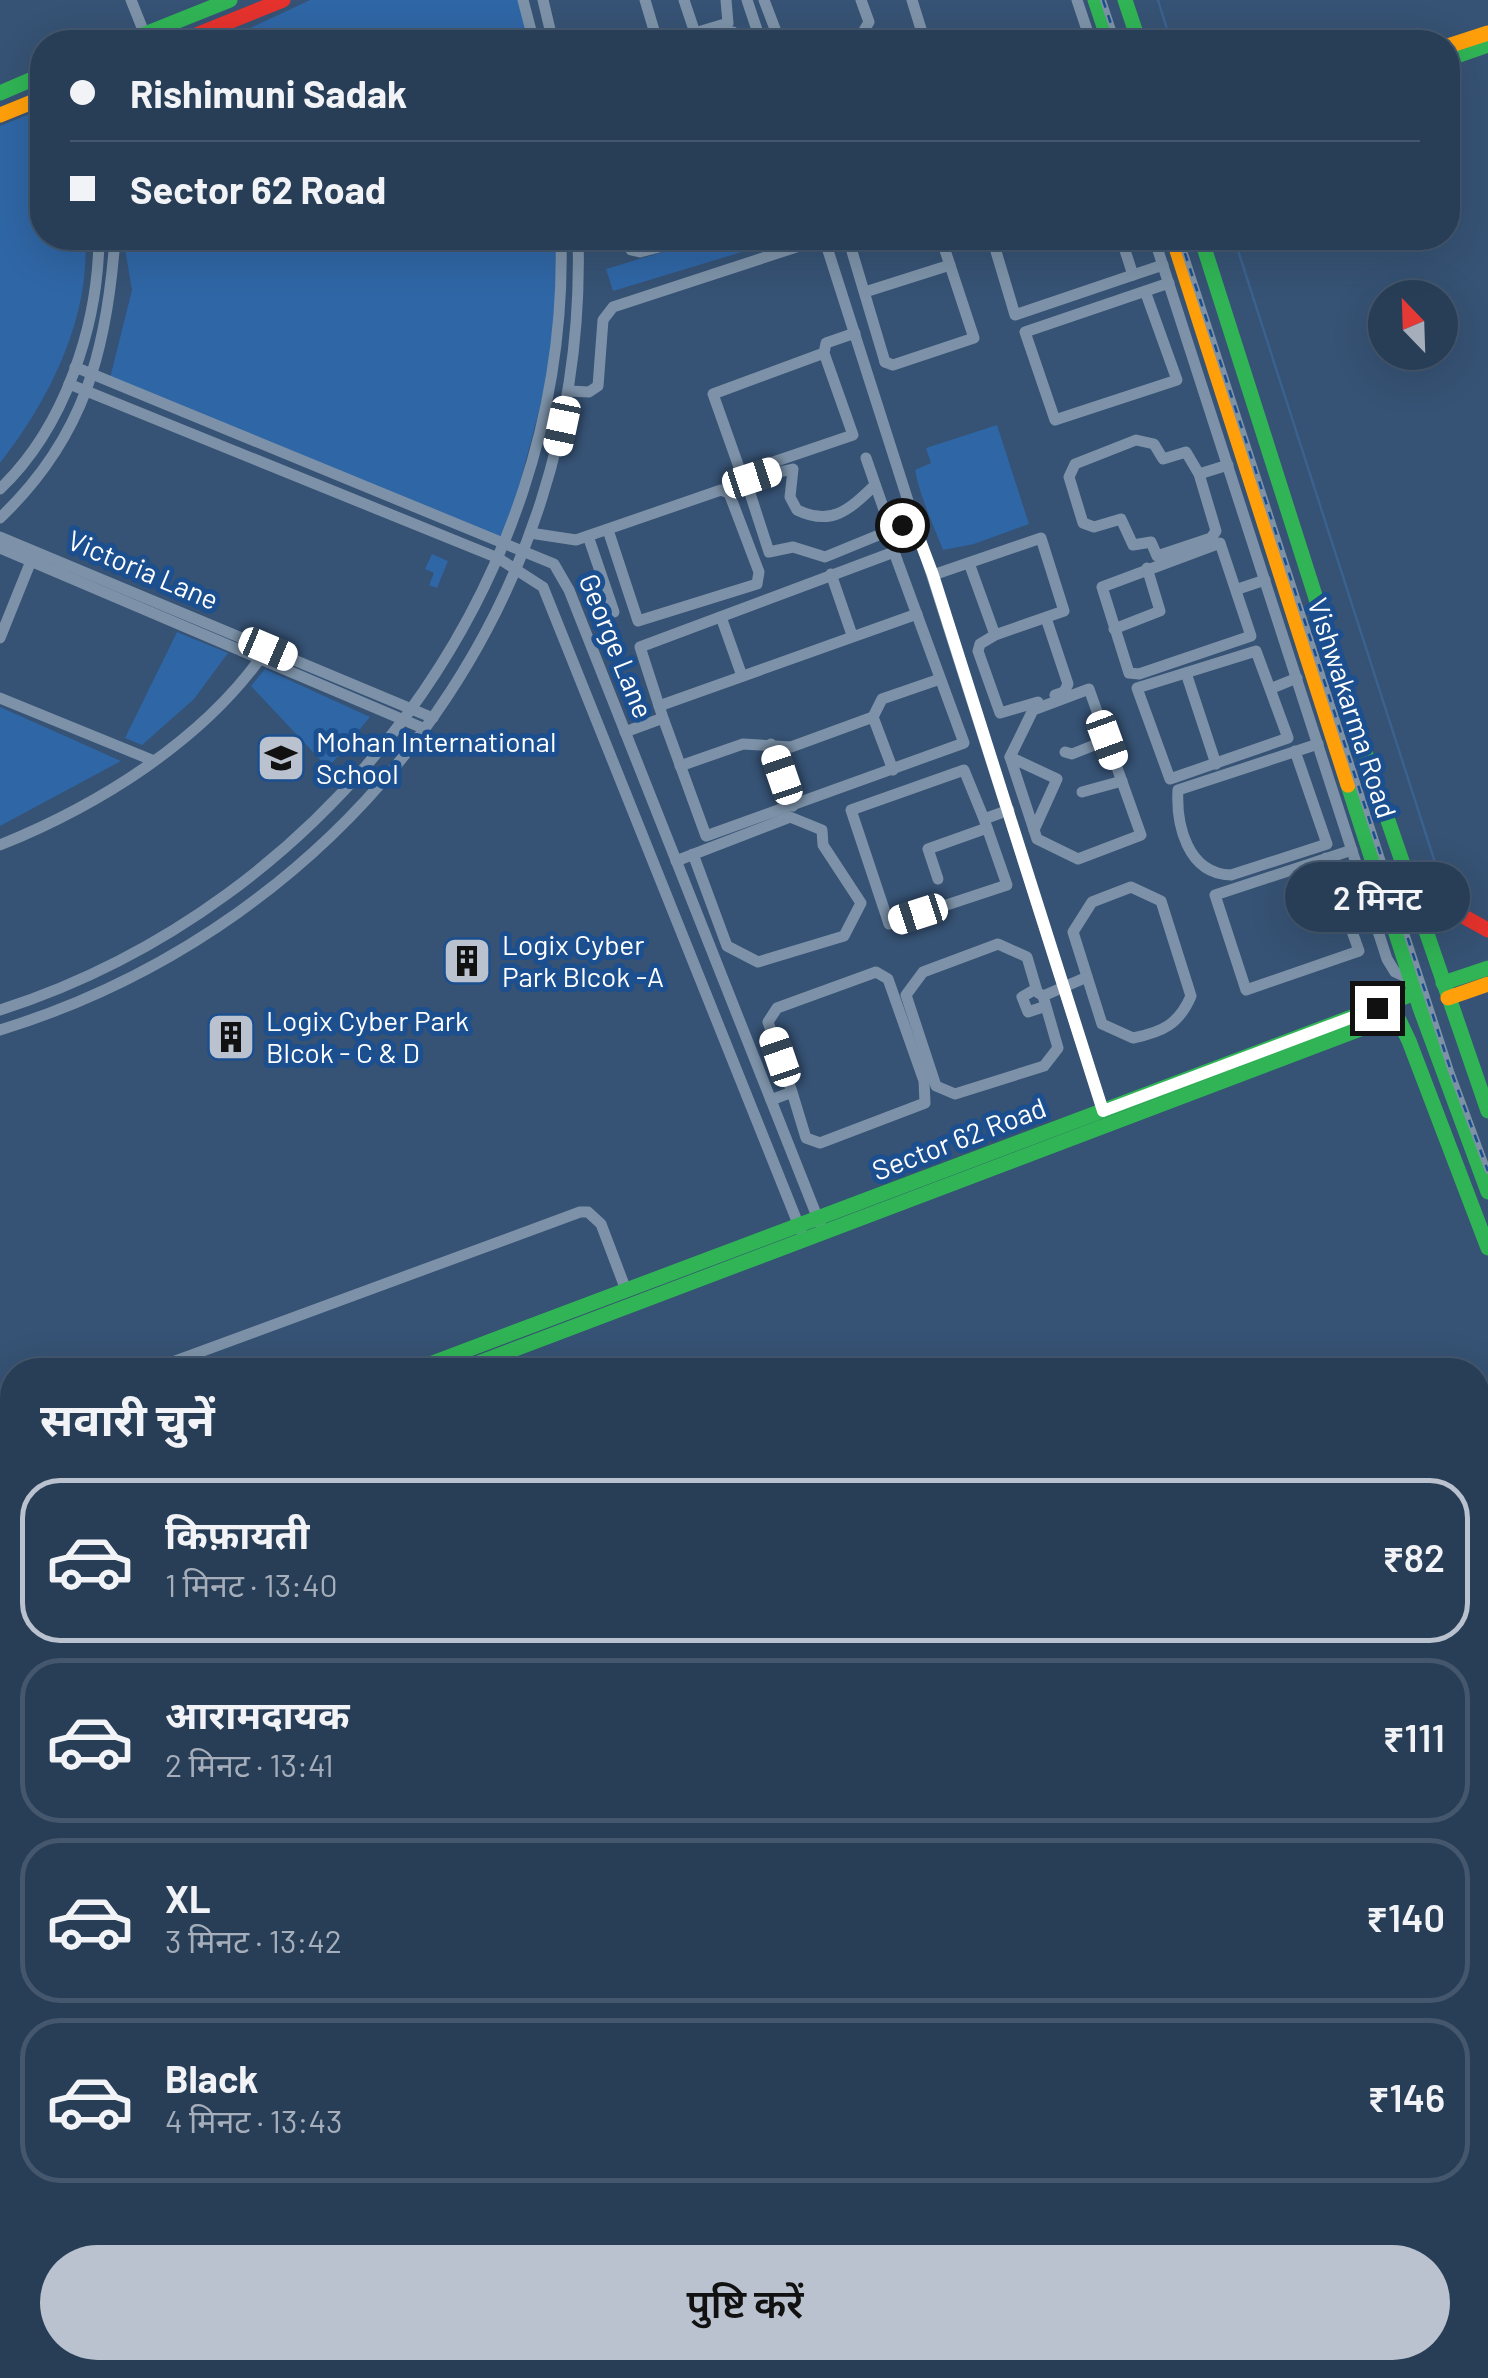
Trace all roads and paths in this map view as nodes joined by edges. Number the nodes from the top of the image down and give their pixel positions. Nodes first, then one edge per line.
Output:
1 (131, 0) edge
2 (230, 0) edge
3 (283, 0) edge
4 (523, 0) edge
5 (542, 0) edge
6 (645, 0) edge
7 (684, 0) edge
8 (726, 0) edge
9 (862, 0) edge
10 (912, 0) edge
11 (1077, 0) edge
12 (1095, 0) edge
13 (1125, 0) edge
14 (764, 1) edge
15 (748, 3) edge
16 (770, 17) junction
17 (754, 22) junction
18 (143, 30) edge
19 (157, 30) edge
20 (209, 30) edge
21 (531, 30) edge
22 (550, 30) edge
23 (654, 30) edge
24 (695, 30) edge
25 (714, 30) edge
26 (757, 30) edge
27 (775, 30) edge
28 (865, 30) edge
29 (921, 30) edge
30 (1086, 30) edge
31 (1105, 30) edge
32 (1135, 30) edge
33 (1488, 33) edge
34 (1460, 42) edge
35 (1488, 45) edge
36 (1460, 55) edge
37 (30, 81) edge
38 (0, 93) edge
39 (30, 103) edge
40 (0, 115) edge
41 (97, 250) edge
42 (113, 250) edge
43 (560, 250) edge
44 (579, 250) edge
45 (787, 250) edge
46 (828, 250) edge
47 (852, 250) edge
48 (945, 250) edge
49 (996, 250) edge
50 (1124, 250) edge
51 (1158, 250) edge
52 (1177, 250) edge
53 (1205, 250) edge
54 (950, 264) junction
55 (1163, 265) junction
56 (1133, 275) junction
57 (1169, 283) junction
58 (1146, 291) junction
59 (865, 292) junction
60 (855, 333) junction
61 (824, 353) junction
62 (885, 362) junction
63 (75, 367) junction
64 (92, 373) junction
65 (1198, 373) junction
66 (870, 378) junction
67 (1177, 380) junction
68 (69, 384) junction
69 (88, 389) junction
70 (569, 392) junction
71 (866, 458) dead end
72 (1228, 465) junction
73 (1200, 474) junction
74 (876, 485) junction
75 (0, 490) edge
76 (0, 518) edge
77 (913, 522) junction
78 (608, 530) junction
79 (891, 530) junction
80 (530, 533) junction
81 (588, 536) junction
82 (0, 537) edge
83 (504, 542) junction
84 (1300, 547) junction
85 (0, 548) edge
86 (525, 549) junction
87 (1276, 557) junction
88 (498, 558) junction
89 (31, 562) junction
90 (969, 562) junction
91 (518, 568) junction
92 (1148, 568) junction
93 (1308, 571) junction
94 (832, 574) junction
95 (933, 575) junction
96 (1266, 580) junction
97 (1283, 580) junction
98 (1238, 589) junction
99 (614, 612) dead end
100 (916, 614) junction
101 (721, 617) junction
102 (1046, 618) junction
103 (1114, 629) junction
104 (852, 635) junction
105 (994, 635) junction
106 (0, 638) edge
107 (264, 654) junction
108 (1186, 673) junction
109 (742, 676) junction
110 (1297, 678) junction
111 (940, 679) junction
112 (1270, 689) junction
113 (0, 698) edge
114 (661, 712) junction
115 (407, 714) junction
116 (873, 716) junction
117 (429, 723) junction
118 (625, 732) junction
119 (1107, 740) junction
120 (771, 744) junction
121 (1318, 744) junction
122 (1065, 752) dead end
123 (1295, 752) junction
124 (1010, 757) junction
125 (152, 760) junction
126 (1216, 764) junction
127 (680, 766) junction
128 (893, 770) junction
129 (1122, 781) junction
130 (1082, 792) dead end
131 (1022, 795) junction
132 (793, 806) junction
133 (1009, 811) junction
134 (986, 826) junction
135 (1034, 830) junction
136 (0, 845) edge
137 (1352, 850) junction
138 (693, 854) junction
139 (1326, 858) junction
140 (676, 861) junction
141 (1404, 862) junction
142 (938, 879) dead end
143 (1488, 930) edge
144 (1488, 968) edge
145 (1088, 977) junction
146 (1488, 984) edge
147 (1417, 986) junction
148 (1065, 987) junction
149 (1446, 991) junction
150 (1041, 998) junction
151 (0, 1010) edge
152 (0, 1030) edge
153 (1229, 1071) junction
154 (1488, 1077) edge
155 (792, 1092) junction
156 (1481, 1093) junction
157 (771, 1100) junction
158 (1103, 1111) junction
159 (1488, 1111) edge
160 (1462, 1123) junction
161 (1445, 1130) junction
162 (1488, 1192) edge
163 (820, 1224) junction
164 (801, 1231) junction
165 (1488, 1248) edge
166 (626, 1290) junction
167 (184, 1358) edge
168 (446, 1358) edge
169 (493, 1358) edge

1 - 18 street
2 - 19 street
3 - 20 street
4 - 21 street
5 - 22 street
6 - 23 street
7 - 24 street
8 - 25 street
9 - 28 street
10 - 29 street
11 - 30 street
12 - 31 street
13 - 32 street
14 - 15 street
14 - 16 street
15 - 17 street
16 - 17 street
16 - 27 street
17 - 26 street
33 - 34 street
35 - 36 street
37 - 38 street
39 - 40 street
41 - 63 street
42 - 64 street
43 - 83 street
44 - 70 street
45 - 70 street
46 - 60 street
47 - 59 street
48 - 54 street
49 - 56 street
50 - 56 street
51 - 55 street
52 - 87 street, Vishwakarma Road
53 - 84 street, Vishwakarma Road
54 - 59 street
54 - 62 street
55 - 56 street
55 - 57 street
57 - 58 street
57 - 65 street
58 - 67 street
58 - 67 street
59 - 62 street
60 - 61 street
60 - 66 street
61 - 61 street
62 - 66 street
63 - 64 street, George Lane
63 - 68 street
64 - 69 street
64 - 83 street, George Lane
65 - 67 street
65 - 72 street
66 - 77 street
68 - 69 street, George Lane
68 - 75 street
69 - 76 street
69 - 88 street, George Lane
70 - 80 street
71 - 74 street
72 - 73 street
72 - 96 street
73 - 73 street
74 - 79 street
74 - 79 street
77 - 79 street
77 - 95 street
78 - 78 street
78 - 81 street
80 - 81 street
80 - 86 street
81 - 99 street
82 - 107 street, Victoria Lane
83 - 86 street, George Lane
83 - 88 street
84 - 87 street
84 - 93 street, Vishwakarma Road
85 - 89 street, Victoria Lane
86 - 91 street
86 - 118 street, George Lane
87 - 97 street, Vishwakarma Road
88 - 91 street, George Lane
88 - 115 street
89 - 106 street
89 - 107 street, Victoria Lane
90 - 95 street
90 - 102 street
90 - 105 street
91 - 117 street
91 - 164 street, George Lane
92 - 98 street
92 - 103 street
92 - 103 street
93 - 97 street
93 - 141 street, Vishwakarma Road
94 - 100 street
94 - 101 street
94 - 104 street
95 - 133 street
96 - 98 street
96 - 110 street
97 - 147 street, Vishwakarma Road
98 - 103 street
100 - 104 street
100 - 111 street
101 - 109 street
101 - 114 street
102 - 105 street
102 - 105 street
104 - 109 street
107 - 115 street, Victoria Lane
107 - 125 street
108 - 112 street
108 - 126 street
108 - 126 street
109 - 114 street
110 - 112 street
110 - 121 street
111 - 116 street
111 - 128 street
112 - 126 street
113 - 125 street
114 - 118 street
114 - 127 street
115 - 117 street, Victoria Lane
115 - 151 street
116 - 120 street
116 - 128 street
117 - 152 street
118 - 140 street, George Lane
119 - 122 street
119 - 124 street
119 - 129 street
120 - 127 street
120 - 132 street
121 - 123 street
121 - 137 street
123 - 123 street
124 - 131 street
124 - 135 street
125 - 136 street
127 - 132 street
128 - 132 street
129 - 130 street
129 - 135 street
131 - 133 street
131 - 135 street
133 - 134 street
133 - 148 street
134 - 134 street
134 - 142 street
137 - 139 street
137 - 147 street
138 - 138 street
138 - 140 street
139 - 139 street
140 - 157 street, George Lane
141 - 143 street
141 - 149 street, Vishwakarma Road
144 - 149 street
145 - 145 street
145 - 148 street
146 - 149 street
147 - 153 street, Sector 62 Road
147 - 160 street, Vishwakarma Road
148 - 150 street
148 - 158 street
149 - 156 street, Vishwakarma Road
150 - 150 street
153 - 158 street, Sector 62 Road
153 - 161 street, Sector 62 Road
153 - 163 street, Sector 62 Road
154 - 156 street
155 - 155 street
155 - 157 street
156 - 159 street, Vishwakarma Road
157 - 163 street, George Lane
158 - 163 street, Sector 62 Road
160 - 161 street
160 - 162 street, Vishwakarma Road
161 - 165 street
163 - 164 street, Sector 62 Road
164 - 166 street
164 - 169 street
166 - 167 street
166 - 168 street

